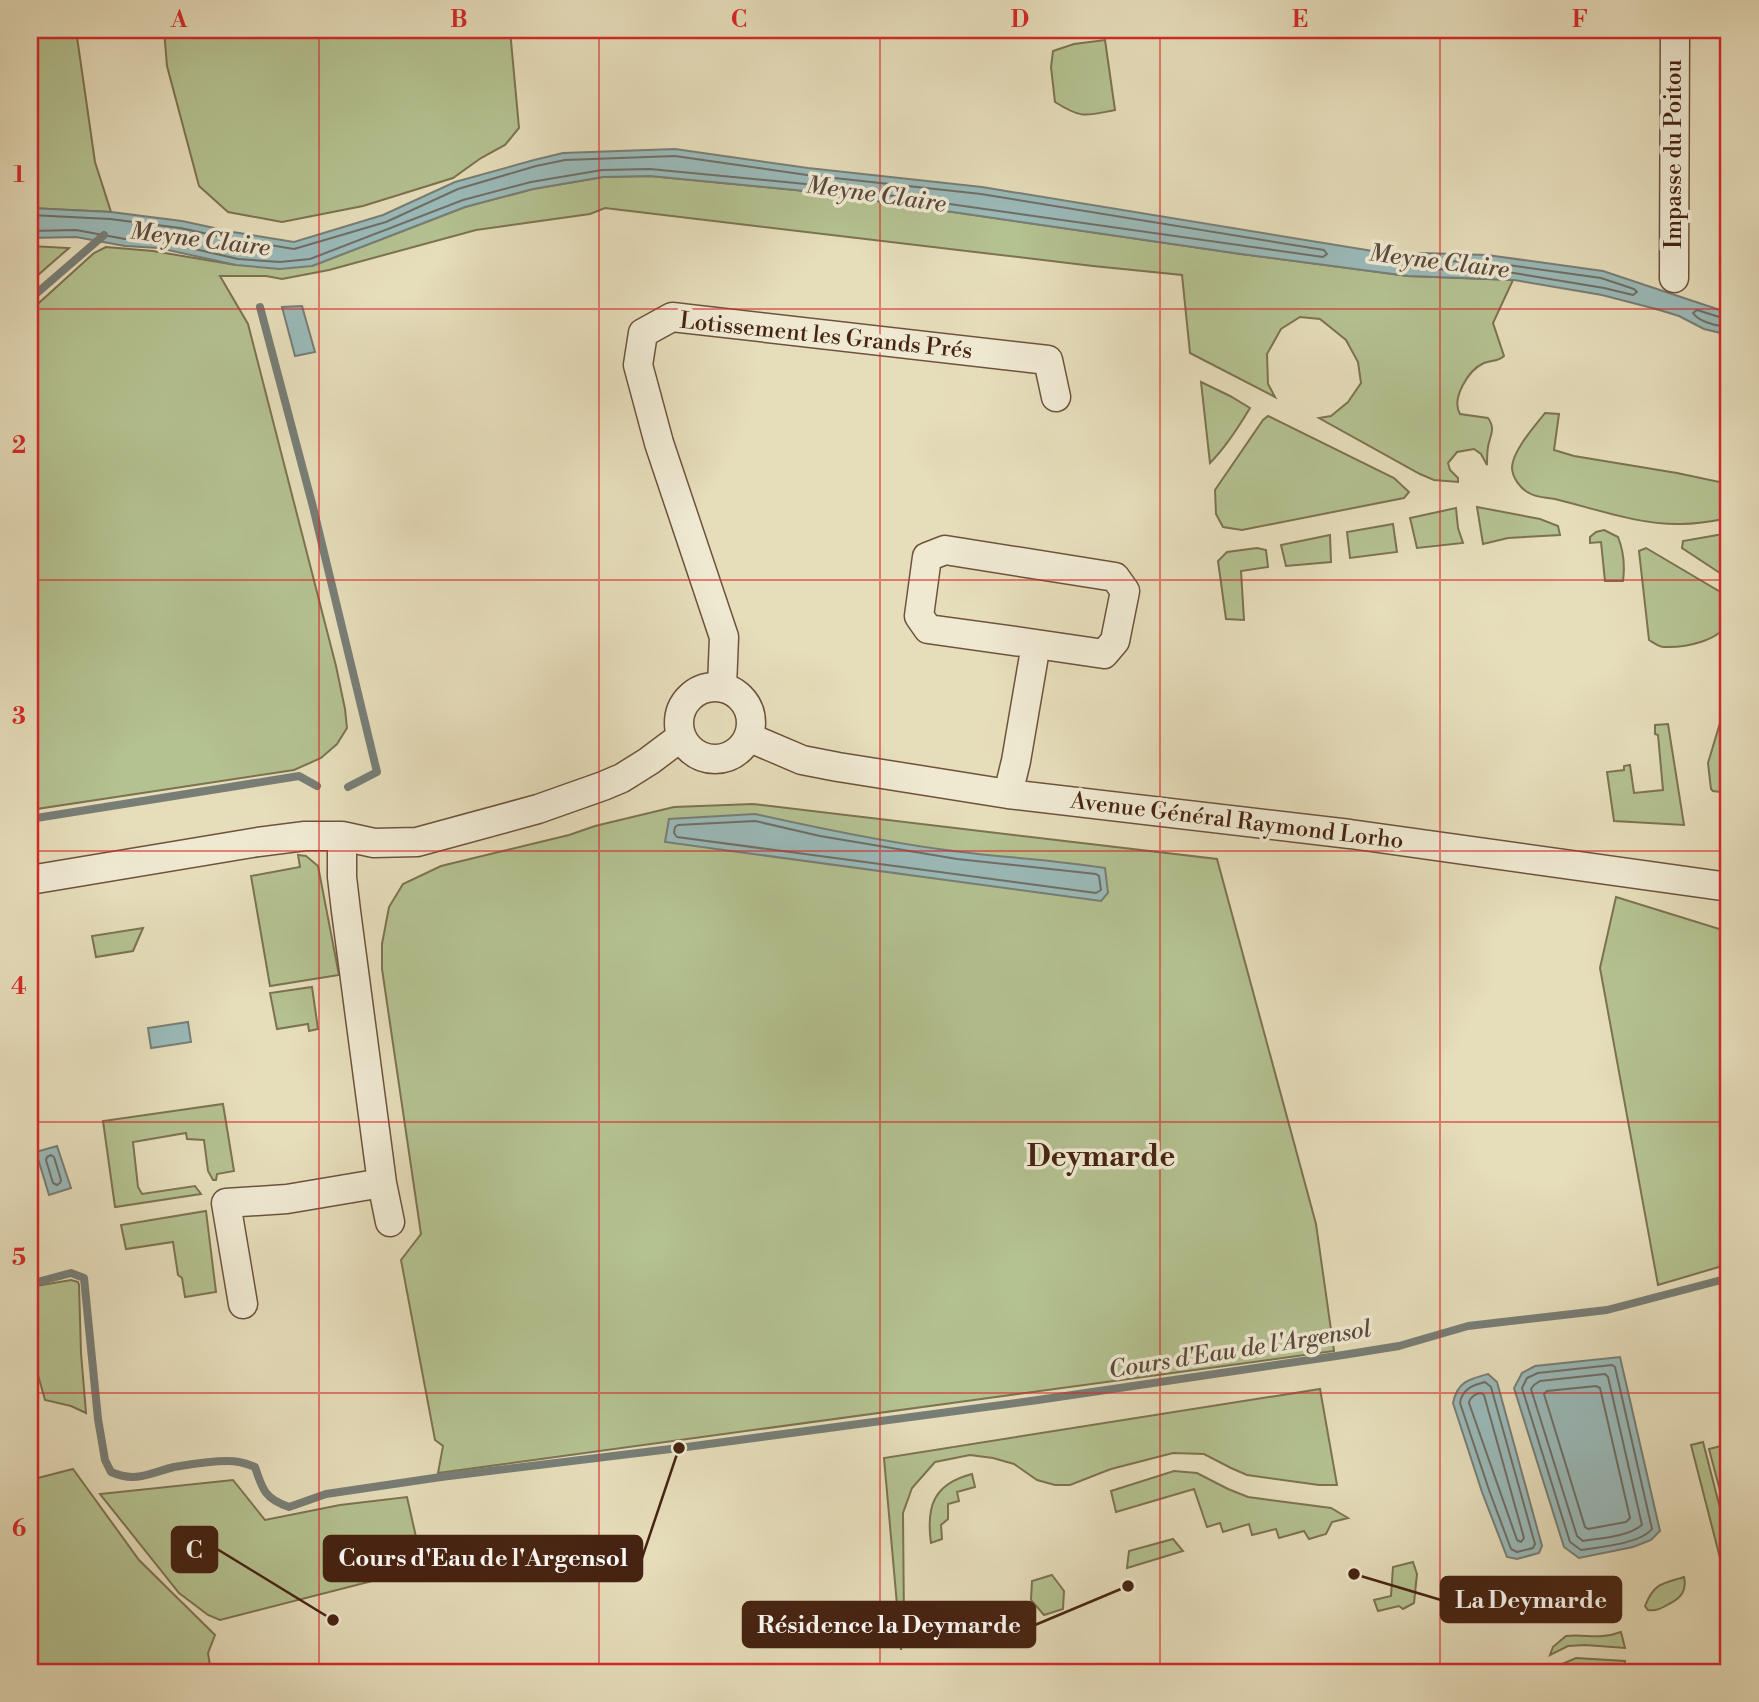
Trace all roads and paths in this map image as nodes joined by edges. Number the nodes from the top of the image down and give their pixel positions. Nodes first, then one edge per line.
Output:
1 (1675, 30) edge
2 (1674, 278) dead end
3 (1056, 397) dead end
4 (1036, 644) junction
5 (722, 687) junction
6 (681, 737) junction
7 (748, 737) junction
8 (1008, 794) junction
9 (342, 836) junction
10 (30, 880) edge
11 (1729, 887) edge
12 (382, 1183) junction
13 (390, 1223) dead end
14 (243, 1304) dead end

1 - 2 street, Impasse du Poitou
3 - 5 street, Lotissement les Grands Prés
4 - 4 street
4 - 8 street
5 - 6 street
5 - 7 street
6 - 7 street
6 - 9 street
7 - 8 street, Avenue Général Raymond Lorho
8 - 11 street, Avenue Général Raymond Lorho
9 - 10 street
9 - 12 street
12 - 13 street
12 - 14 street

